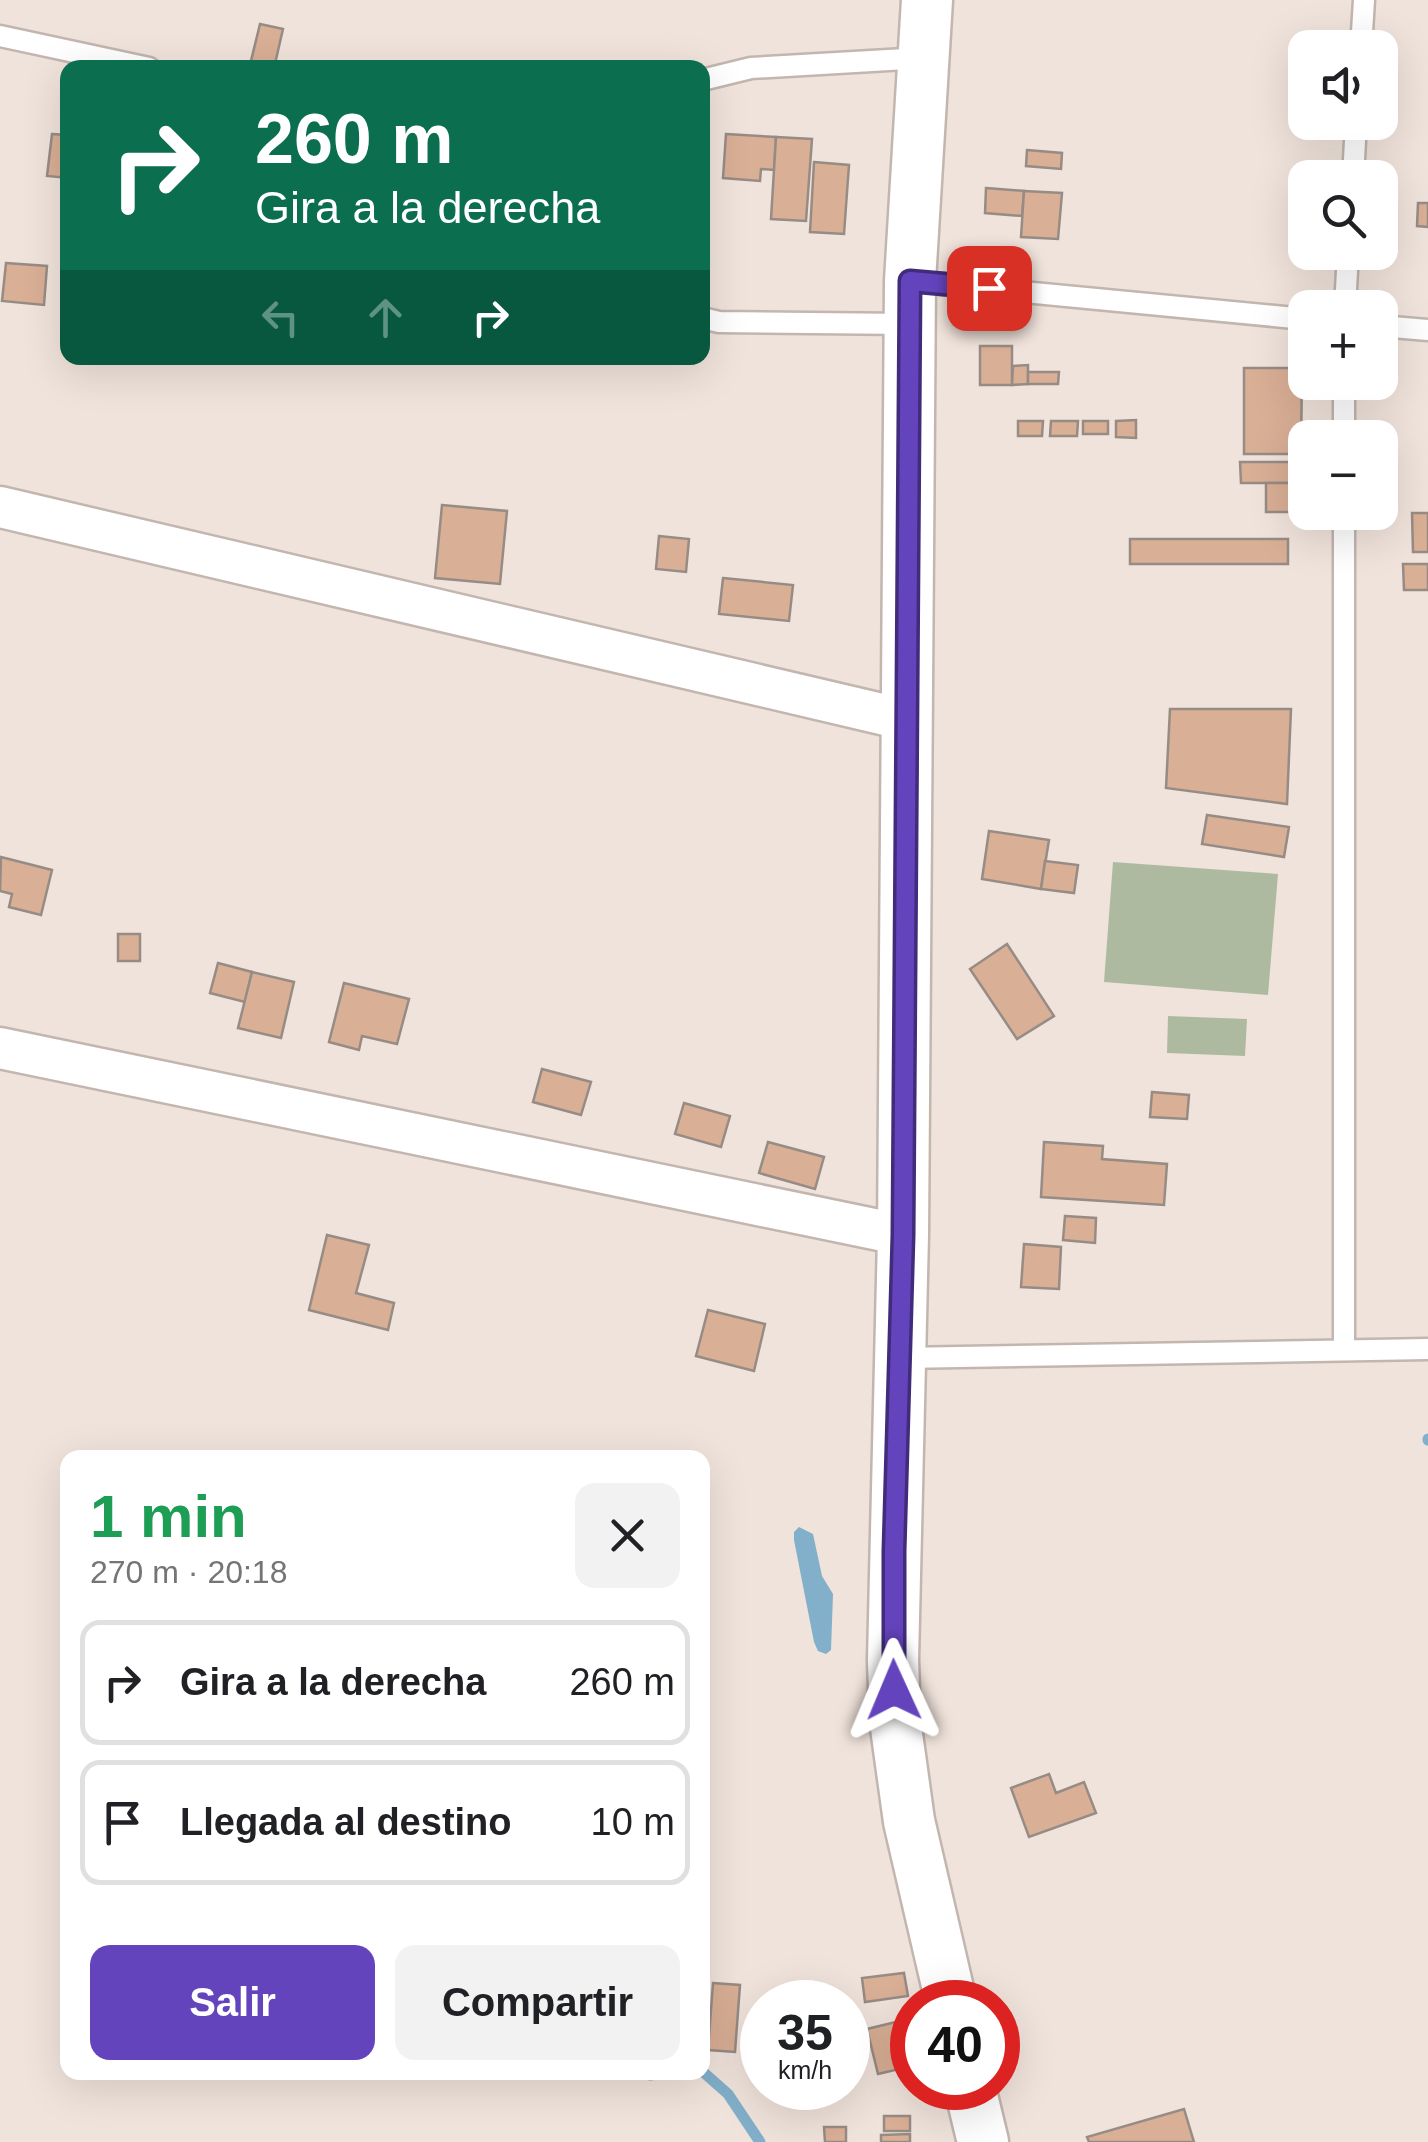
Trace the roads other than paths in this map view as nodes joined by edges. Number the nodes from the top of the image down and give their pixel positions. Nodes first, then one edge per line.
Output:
1 (927, 0) edge
2 (1364, 0) edge
3 (1362, 30) edge
4 (0, 36) edge
5 (922, 58) junction
6 (112, 60) edge
7 (710, 78) edge
8 (910, 302) junction
9 (1288, 318) edge
10 (710, 320) edge
11 (1398, 328) edge
12 (1428, 330) edge
13 (0, 506) edge
14 (1344, 530) edge
15 (907, 720) junction
16 (0, 1048) edge
17 (903, 1235) junction
18 (1428, 1349) edge
19 (1344, 1350) junction
20 (900, 1358) junction
21 (946, 1980) edge
22 (975, 2110) edge
23 (983, 2142) edge

1 - 5 street
2 - 3 lane
4 - 6 lane
5 - 7 lane
5 - 8 street
8 - 9 lane
8 - 10 lane
8 - 15 street
11 - 12 lane
13 - 15 street
14 - 19 lane
15 - 17 street
16 - 17 street
17 - 20 street
18 - 19 lane
19 - 20 lane
20 - 21 street
22 - 23 street

